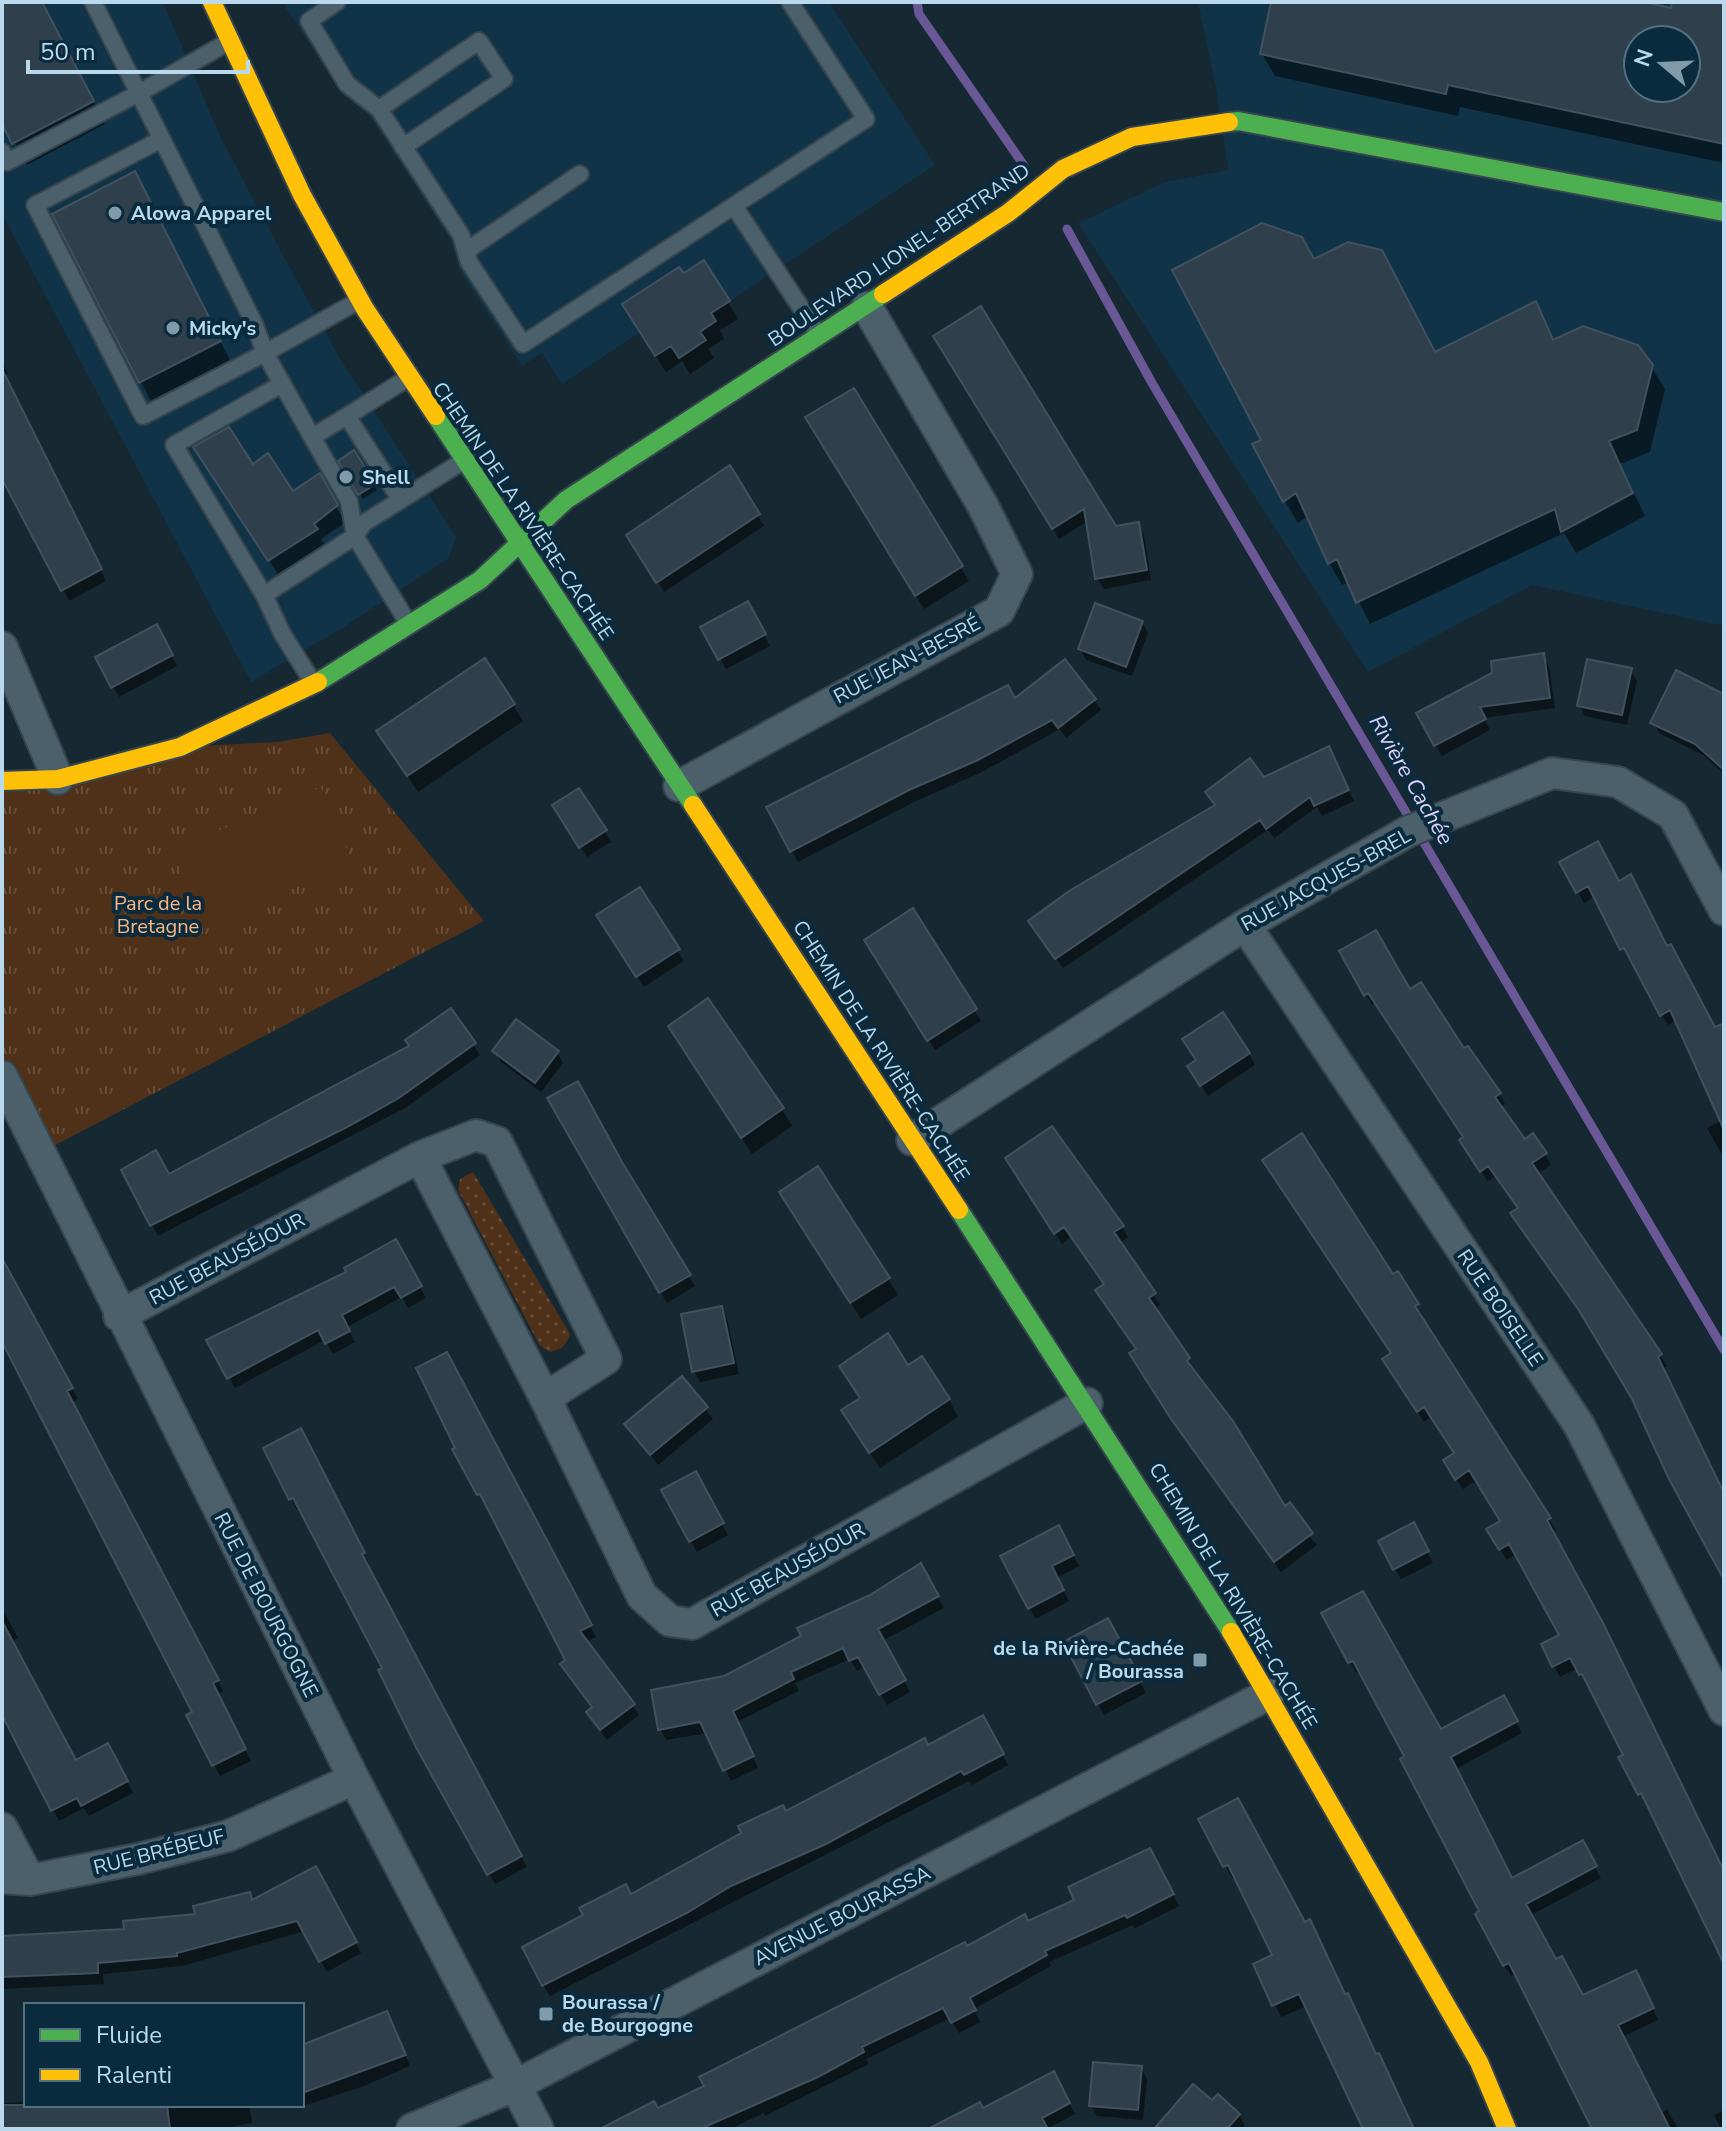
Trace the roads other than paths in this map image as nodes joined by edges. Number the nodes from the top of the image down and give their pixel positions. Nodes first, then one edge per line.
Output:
1 (93, 2) edge
2 (212, 2) edge
3 (337, 2) edge
4 (790, 2) edge
5 (229, 41) junction
6 (139, 93) junction
7 (379, 109) junction
8 (162, 139) junction
9 (403, 147) junction
10 (2, 152) edge
11 (580, 174) dead end
12 (734, 206) junction
13 (1724, 212) edge
14 (466, 251) junction
15 (360, 300) junction
16 (867, 307) junction
17 (820, 337) junction
18 (265, 353) junction
19 (409, 378) junction
20 (282, 384) junction
21 (347, 416) junction
22 (312, 437) junction
23 (463, 461) junction
24 (400, 499) junction
25 (355, 536) junction
26 (518, 544) junction
27 (264, 595) junction
28 (409, 624) junction
29 (2, 647) edge
30 (315, 684) junction
31 (58, 779) junction
32 (2, 781) edge
33 (679, 786) junction
34 (1724, 910) edge
35 (1245, 925) junction
36 (2, 1076) edge
37 (912, 1140) junction
38 (420, 1157) junction
39 (119, 1316) junction
40 (545, 1398) junction
41 (1087, 1403) junction
42 (1269, 1694) junction
43 (1724, 1710) edge
44 (354, 1779) junction
45 (2, 1828) edge
46 (16, 1879) edge
47 (514, 2086) junction
48 (412, 2129) edge
49 (538, 2129) edge
50 (1507, 2129) edge

1 - 6 lane
2 - 5 street, CHEMIN DE LA RIVIÈRE-CACHÉE
3 - 7 lane
4 - 12 lane
5 - 6 lane
5 - 15 street, CHEMIN DE LA RIVIÈRE-CACHÉE
6 - 8 lane
6 - 10 lane
7 - 9 lane
7 - 9 lane
8 - 18 lane
8 - 18 lane
9 - 14 lane
11 - 14 lane
12 - 14 lane
12 - 17 lane
13 - 16 street, BOULEVARD LIONEL-BERTRAND
15 - 18 lane
15 - 19 street, CHEMIN DE LA RIVIÈRE-CACHÉE
16 - 17 street, BOULEVARD LIONEL-BERTRAND
16 - 33 street, RUE JEAN-BESRÉ
17 - 26 street, BOULEVARD LIONEL-BERTRAND
18 - 20 lane
19 - 21 lane
19 - 23 street, CHEMIN DE LA RIVIÈRE-CACHÉE
20 - 22 lane
20 - 27 lane
21 - 22 lane
21 - 24 lane
22 - 25 lane
23 - 24 lane
23 - 26 street, CHEMIN DE LA RIVIÈRE-CACHÉE
24 - 25 lane
25 - 27 lane
25 - 28 lane
26 - 28 street, BOULEVARD LIONEL-BERTRAND
26 - 33 street, CHEMIN DE LA RIVIÈRE-CACHÉE
27 - 30 lane
28 - 30 street, BOULEVARD LIONEL-BERTRAND
29 - 31 street
30 - 31 street, BOULEVARD LIONEL-BERTRAND
31 - 32 street, BOULEVARD LIONEL-BERTRAND
33 - 37 street, CHEMIN DE LA RIVIÈRE-CACHÉE
34 - 35 street, RUE JACQUES-BREL
35 - 37 street, RUE JACQUES-BREL
35 - 43 street, RUE BOISELLE
36 - 39 street, RUE DE BOURGOGNE
37 - 41 street, CHEMIN DE LA RIVIÈRE-CACHÉE
38 - 39 street, RUE BEAUSÉJOUR
38 - 40 street, RUE BEAUSÉJOUR
38 - 40 street, RUE BEAUSÉJOUR
39 - 44 street, RUE DE BOURGOGNE
40 - 41 street, RUE BEAUSÉJOUR
41 - 42 street, CHEMIN DE LA RIVIÈRE-CACHÉE
42 - 47 street, AVENUE BOURASSA
42 - 50 street, CHEMIN DE LA RIVIÈRE-CACHÉE
44 - 46 street, RUE BRÉBEUF
44 - 47 street, RUE DE BOURGOGNE
45 - 46 street
47 - 48 street, AVENUE BOURASSA
47 - 49 street, RUE DE BOURGOGNE

